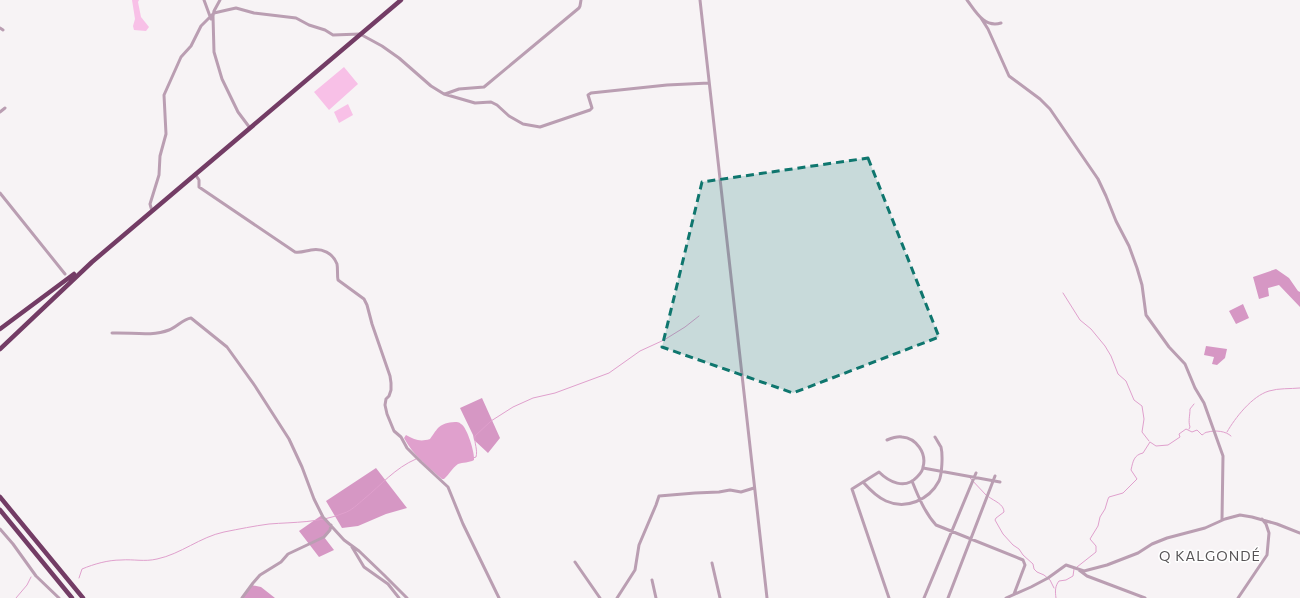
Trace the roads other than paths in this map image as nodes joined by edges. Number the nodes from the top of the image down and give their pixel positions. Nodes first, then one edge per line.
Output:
1 (204, 0) edge
2 (220, 0) edge
3 (401, 0) edge
4 (582, 0) edge
5 (700, 0) edge
6 (967, 0) edge
7 (214, 13) junction
8 (210, 17) junction
9 (981, 18) junction
10 (214, 21) junction
11 (1001, 23) dead end
12 (360, 34) junction
13 (709, 83) junction
14 (444, 94) junction
15 (5, 108) dead end
16 (0, 112) edge
17 (250, 128) junction
18 (195, 174) junction
19 (0, 193) edge
20 (152, 211) junction
21 (92, 262) junction
22 (65, 274) dead end
23 (0, 329) edge
24 (112, 333) dead end
25 (0, 349) edge
26 (935, 437) dead end
27 (887, 440) dead end
28 (923, 468) junction
29 (941, 472) junction
30 (976, 473) dead end
31 (995, 476) dead end
32 (974, 478) junction
33 (912, 481) junction
34 (993, 481) junction
35 (863, 482) junction
36 (1000, 482) dead end
37 (754, 488) junction
38 (0, 496) edge
39 (920, 500) junction
40 (0, 510) edge
41 (1262, 519) junction
42 (1222, 520) junction
43 (331, 526) junction
44 (0, 529) edge
45 (952, 532) junction
46 (1300, 533) edge
47 (970, 539) junction
48 (351, 546) junction
49 (575, 562) dead end
50 (712, 563) dead end
51 (1077, 569) junction
52 (652, 580) dead end
53 (1014, 594) junction
54 (59, 598) edge
55 (72, 598) edge
56 (83, 598) edge
57 (242, 598) edge
58 (399, 598) edge
59 (407, 598) edge
60 (499, 598) edge
61 (600, 598) edge
62 (617, 598) edge
63 (656, 598) edge
64 (720, 598) edge
65 (767, 598) edge
66 (889, 598) edge
67 (924, 598) edge
68 (948, 598) edge
69 (1006, 598) edge
70 (1145, 598) edge
71 (1238, 598) edge

1 - 8 street
2 - 7 street
3 - 12 highway
4 - 14 street
5 - 13 street
6 - 9 street
7 - 8 street
7 - 10 street
7 - 12 street
8 - 10 street
8 - 20 street
9 - 11 street
9 - 42 street
10 - 17 street
12 - 14 street
12 - 17 highway
13 - 14 street
13 - 37 street
15 - 16 street
17 - 18 highway
18 - 20 highway
18 - 60 street
19 - 22 street
20 - 21 highway
21 - 23 highway
21 - 25 highway
24 - 43 street
26 - 29 street
27 - 28 street
28 - 29 street
28 - 33 street
29 - 32 street
29 - 39 street
30 - 32 street
31 - 34 street
32 - 34 street
32 - 45 street
33 - 35 street
33 - 39 street
34 - 36 street
34 - 47 street
35 - 39 street
35 - 66 street
37 - 62 street
37 - 65 street
38 - 56 highway
39 - 45 street
40 - 55 highway
41 - 42 street
41 - 46 street
41 - 71 street
42 - 51 street
43 - 48 street
43 - 57 street
44 - 54 street
45 - 47 street
45 - 67 street
47 - 53 street
47 - 68 street
48 - 58 street
48 - 59 street
49 - 61 street
50 - 64 street
51 - 53 street
51 - 70 street
52 - 63 street
53 - 69 street

